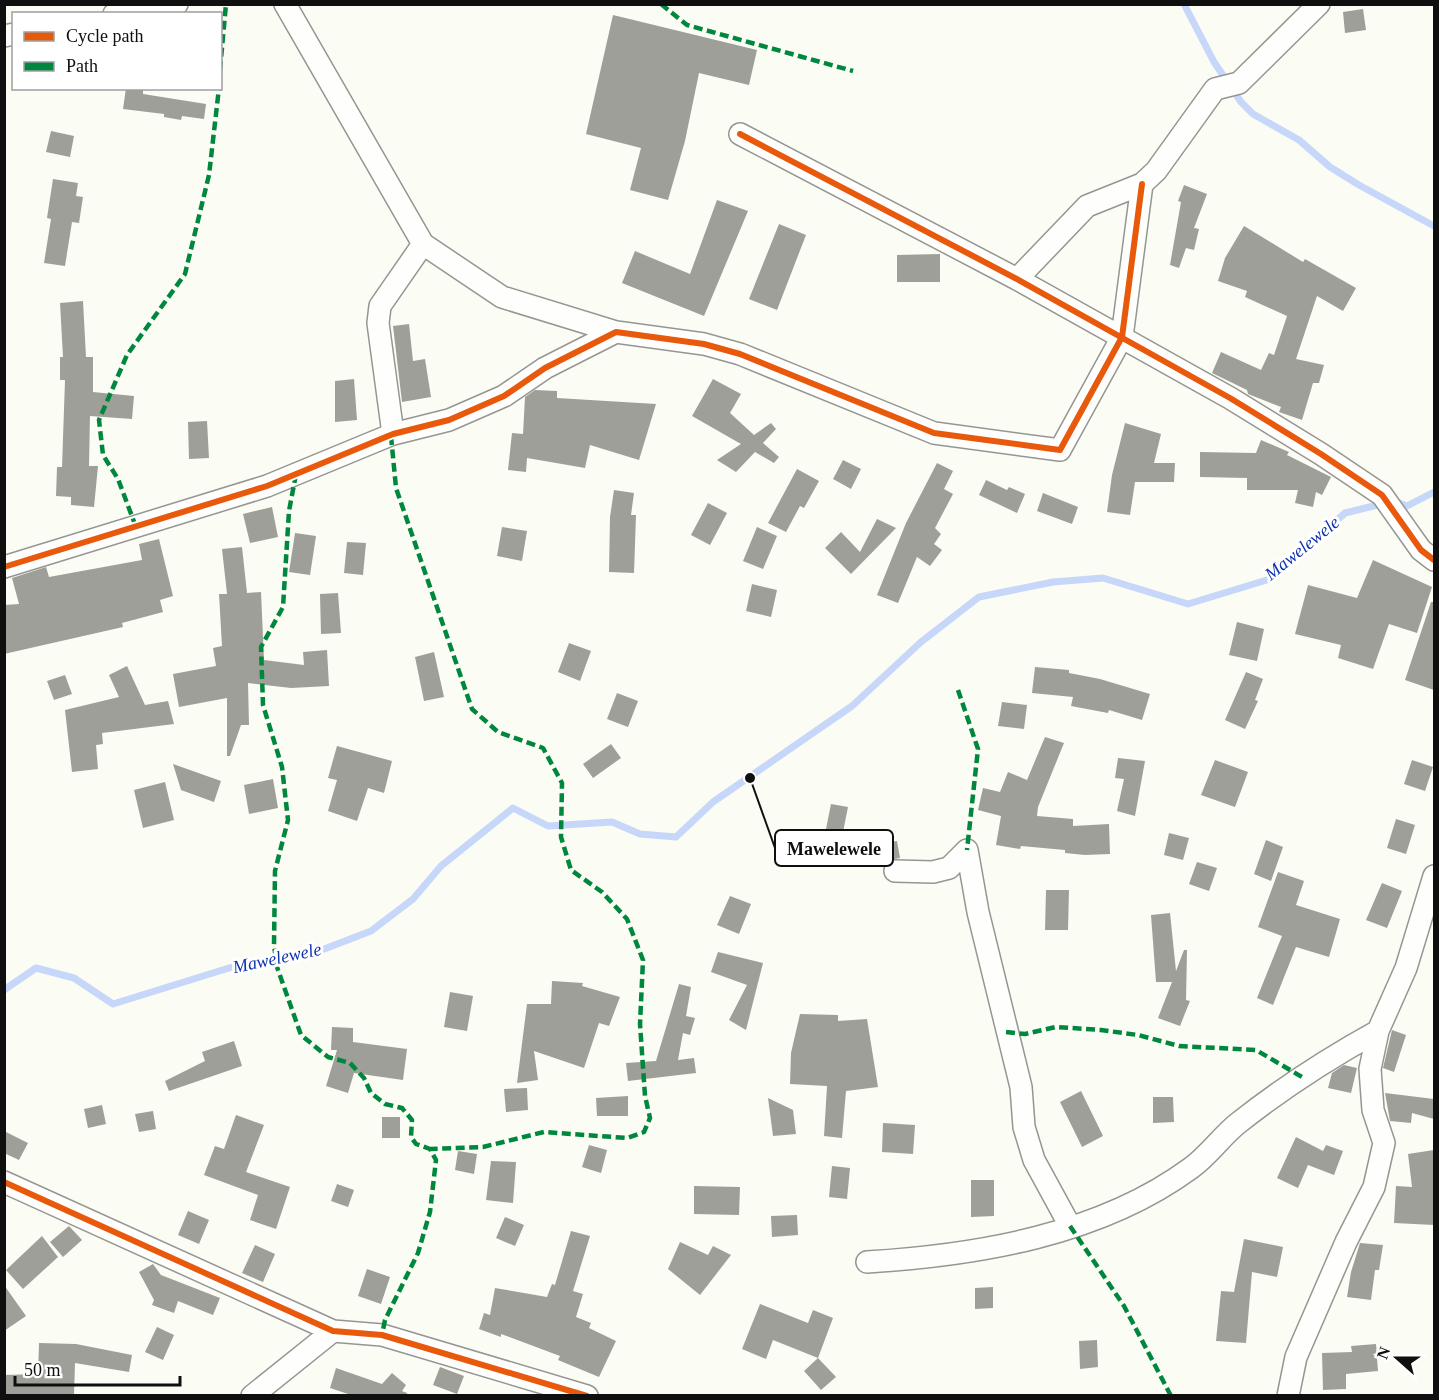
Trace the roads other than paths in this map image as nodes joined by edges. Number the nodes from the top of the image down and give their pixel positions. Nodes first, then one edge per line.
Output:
1 (177, 4) edge
2 (285, 4) edge
3 (1319, 4) edge
4 (127, 12) edge
5 (740, 134) dead end
6 (1142, 184) junction
7 (423, 244) junction
8 (1017, 279) junction
9 (616, 332) junction
10 (1122, 337) junction
11 (393, 434) junction
12 (1434, 560) edge
13 (4, 567) edge
14 (895, 871) dead end
15 (1434, 876) edge
16 (1378, 1031) junction
17 (4, 1182) edge
18 (1070, 1226) junction
19 (867, 1262) dead end
20 (333, 1331) junction
21 (252, 1395) edge
22 (587, 1395) edge
23 (1288, 1395) edge

1 - 4 street
2 - 7 street
3 - 6 street
5 - 8 street
6 - 8 street
6 - 10 street
7 - 9 street
7 - 11 street
8 - 10 street
9 - 10 street
9 - 11 street
10 - 12 street
11 - 13 street
14 - 18 street
15 - 16 street
16 - 18 street
16 - 23 street
17 - 20 street
18 - 19 street
20 - 21 street
20 - 22 street

